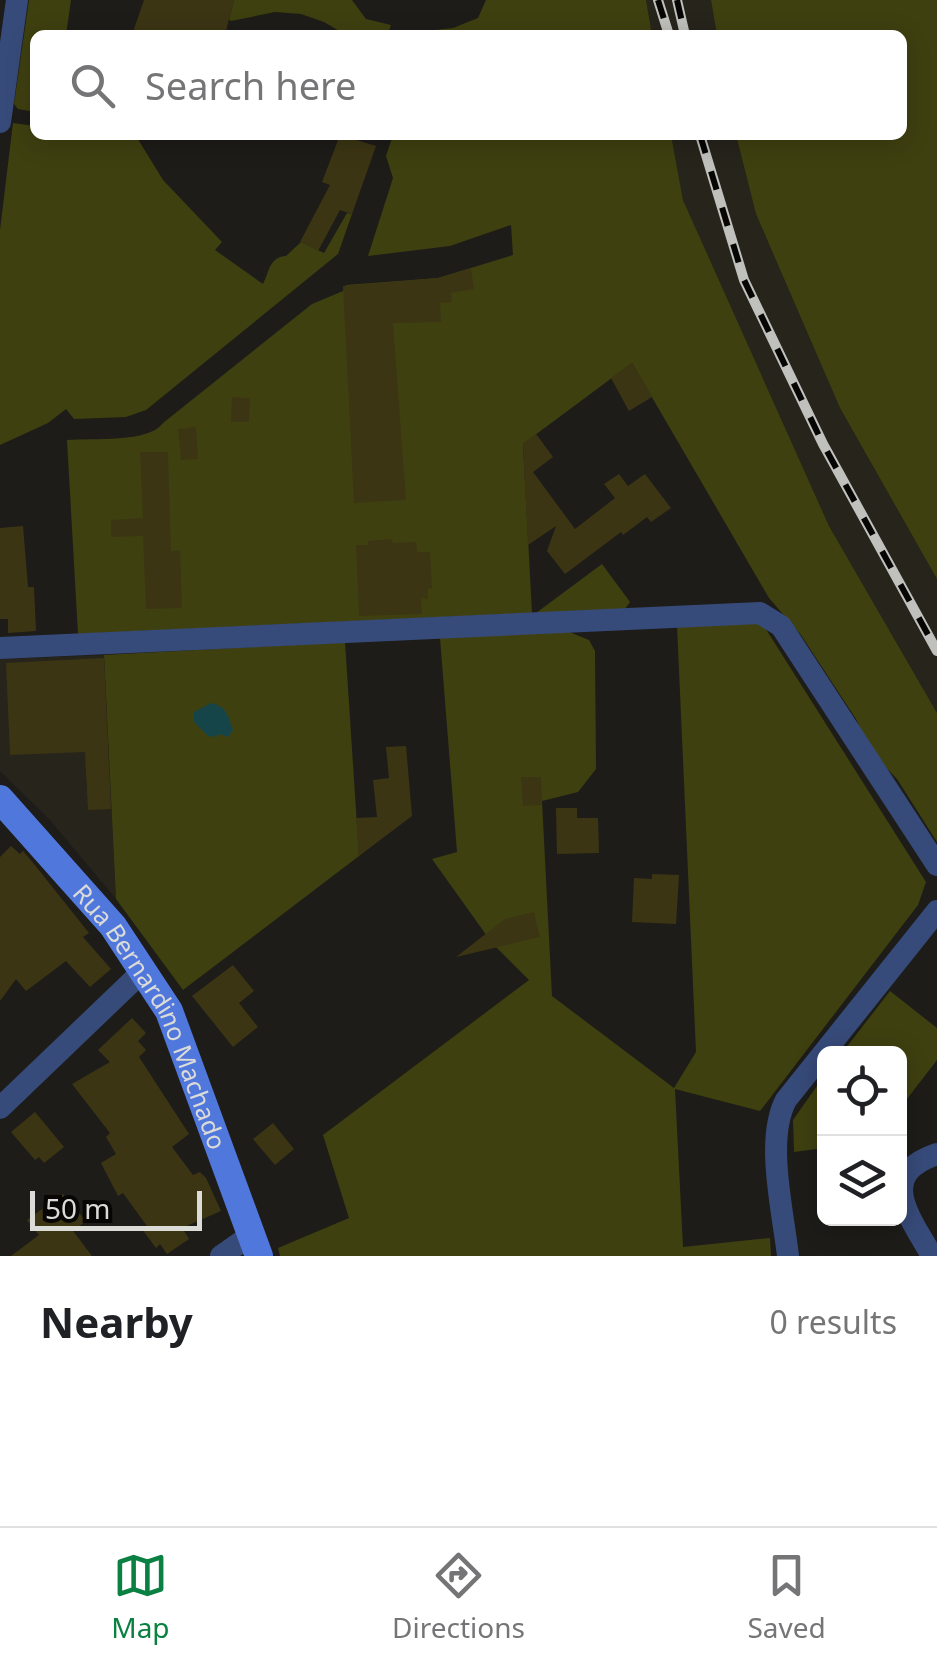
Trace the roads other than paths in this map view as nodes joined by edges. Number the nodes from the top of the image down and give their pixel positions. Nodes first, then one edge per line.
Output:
1 (17, 0) edge
2 (0, 114) edge
3 (0, 648) edge
4 (0, 799) edge
5 (937, 865) edge
6 (937, 911) edge
7 (144, 970) junction
8 (0, 1108) edge
9 (937, 1154) edge
10 (255, 1246) edge
11 (221, 1256) edge
12 (788, 1256) edge
13 (932, 1256) edge

1 - 2 street
3 - 5 street
4 - 7 main road, Rua Bernardino Machado
6 - 12 street
7 - 8 street
7 - 10 main road, Rua Bernardino Machado
9 - 13 street
10 - 11 street

